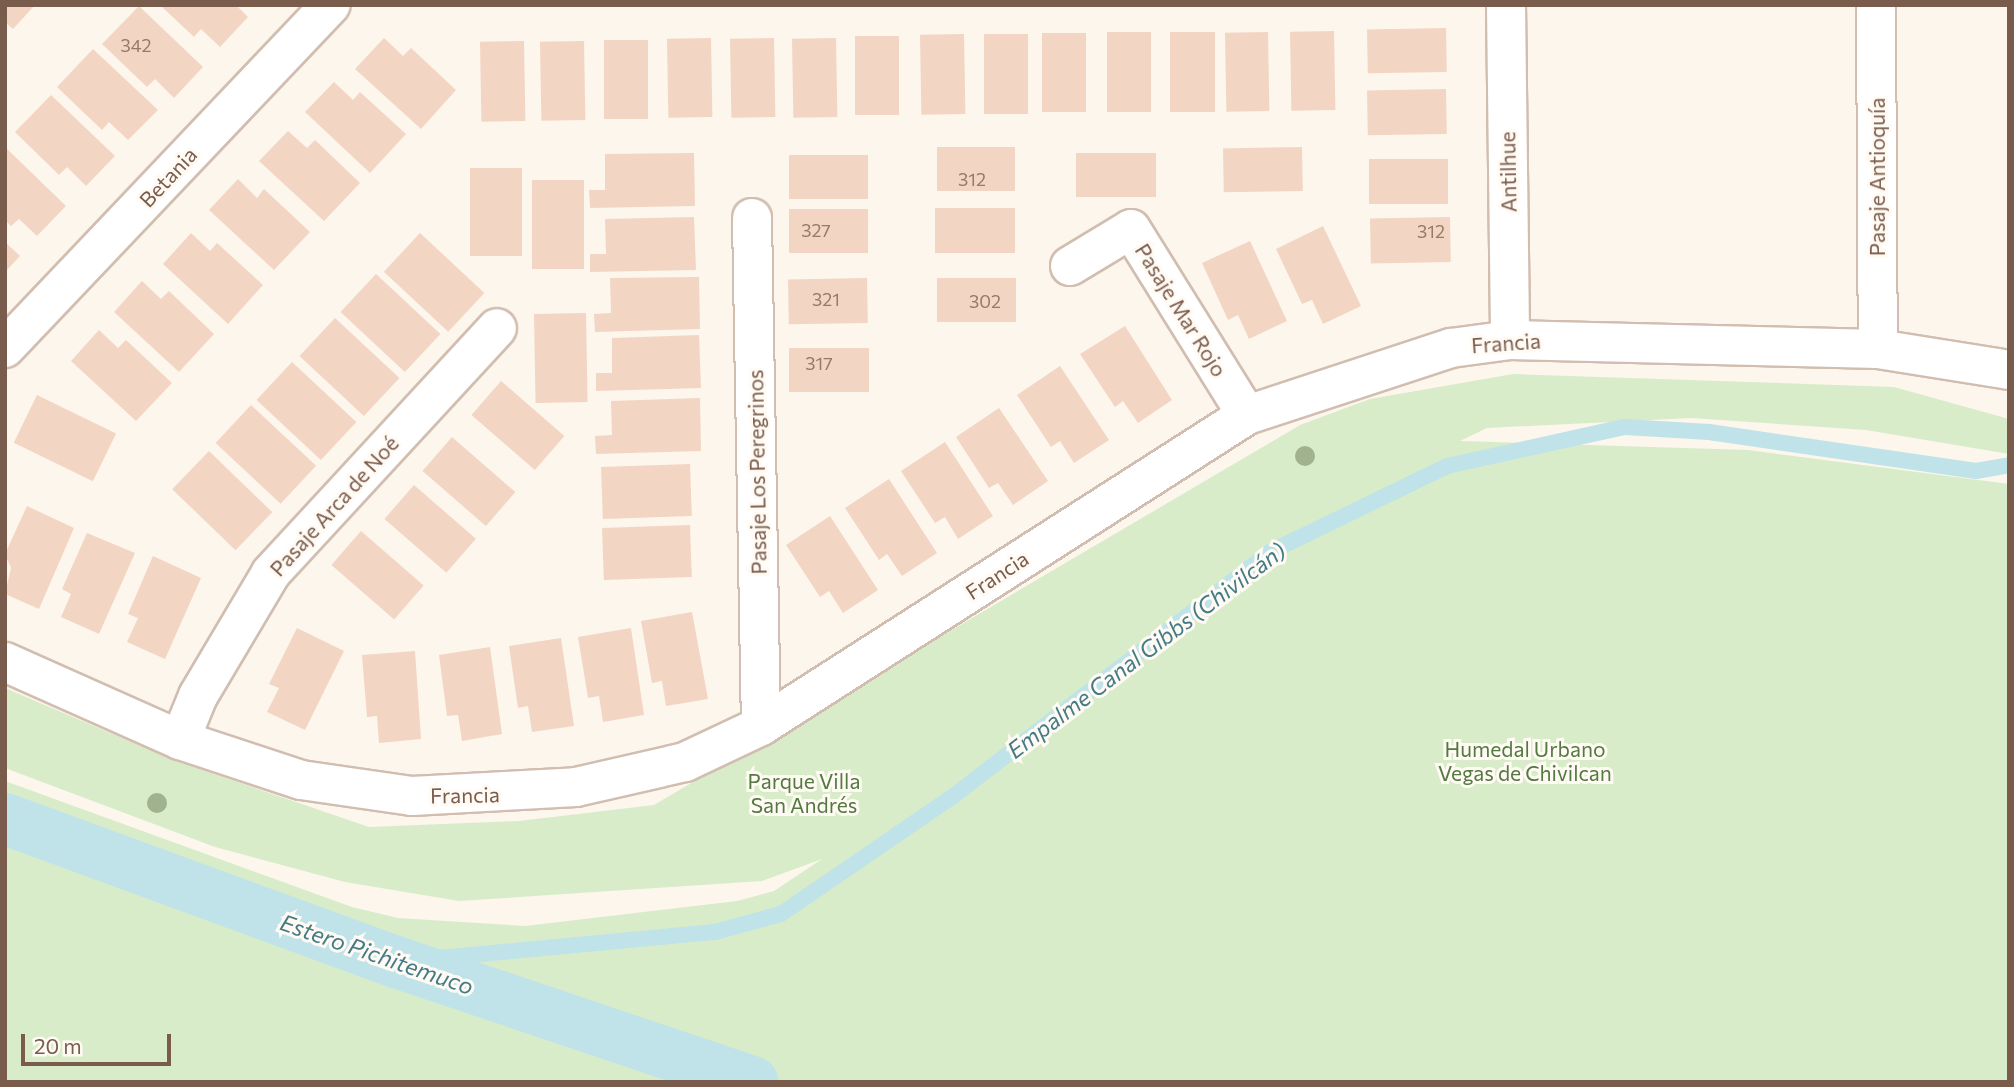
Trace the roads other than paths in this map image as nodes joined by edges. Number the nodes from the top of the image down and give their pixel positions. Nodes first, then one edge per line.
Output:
1 (330, 5) edge
2 (1506, 5) edge
3 (1877, 5) edge
4 (752, 218) dead end
5 (1069, 265) dead end
6 (496, 328) dead end
7 (1510, 340) junction
8 (5, 348) edge
9 (1878, 349) junction
10 (2009, 370) edge
11 (1247, 415) junction
12 (5, 662) edge
13 (761, 726) junction
14 (180, 740) junction

1 - 8 street, Betania
2 - 7 street, Antilhue
3 - 9 street, Pasaje Antioquía
4 - 13 street, Pasaje Los Peregrinos
5 - 11 street, Pasaje Mar Rojo
6 - 14 street, Pasaje Arca de Noé
7 - 9 street, Francia
7 - 11 street, Francia
9 - 10 street, Francia
11 - 13 street, Francia
12 - 14 street, Francia
13 - 14 street, Francia

